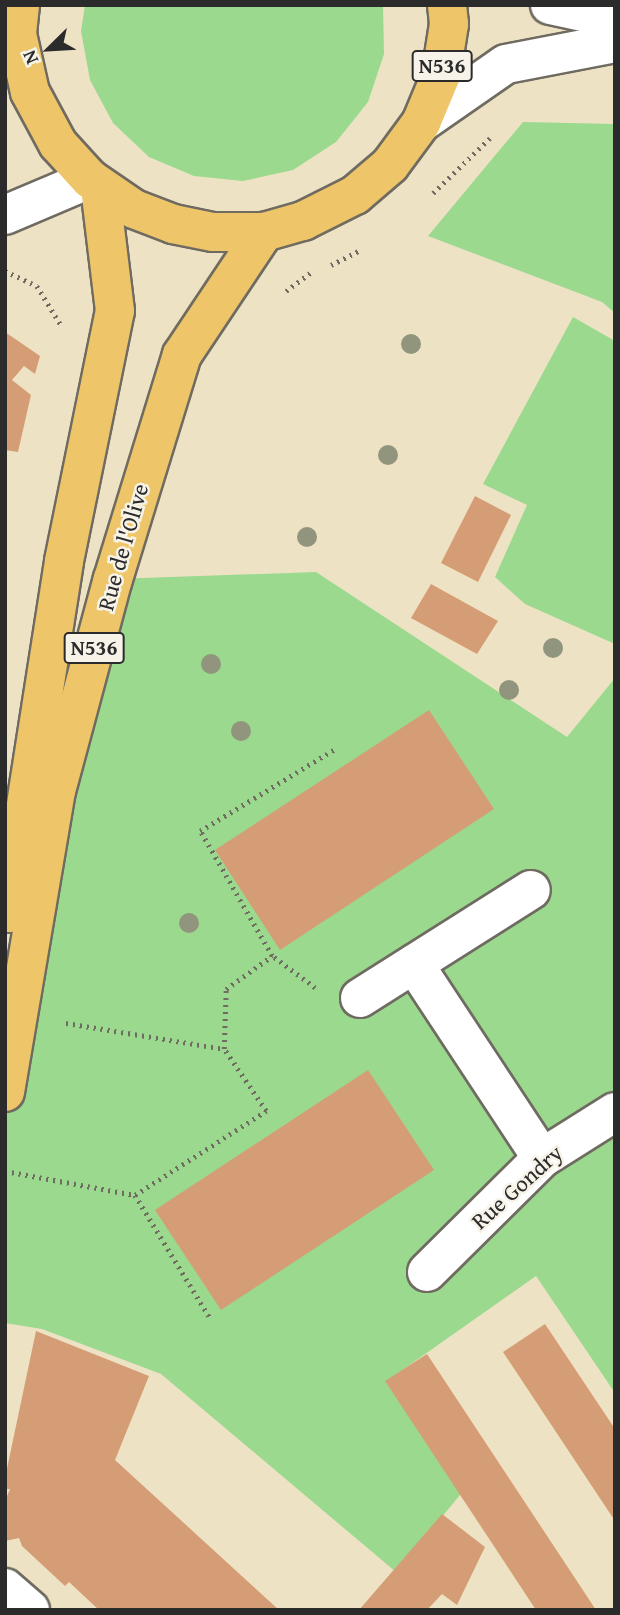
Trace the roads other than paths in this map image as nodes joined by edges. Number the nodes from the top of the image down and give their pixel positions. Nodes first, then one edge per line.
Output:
1 (447, 5) edge
2 (550, 5) edge
3 (615, 19) edge
4 (14, 35) edge
5 (615, 43) edge
6 (421, 123) junction
7 (95, 183) junction
8 (5, 215) edge
9 (264, 232) junction
10 (531, 890) dead end
11 (5, 933) edge
12 (414, 964) junction
13 (360, 998) road end
14 (5, 1092) edge
15 (615, 1112) edge
16 (542, 1158) junction
17 (428, 1272) dead end
18 (5, 1588) edge
19 (30, 1610) edge

1 - 6 main road, N536
2 - 3 street
4 - 7 main road, N536
5 - 6 street
6 - 9 main road, N536
7 - 8 street
7 - 9 main road, N536
7 - 11 main road, N536
9 - 14 main road, Rue de l'Olive / N536
10 - 12 street
12 - 13 street
12 - 16 street
15 - 16 street, Rue Gondry
16 - 17 street, Rue Gondry
18 - 19 street

